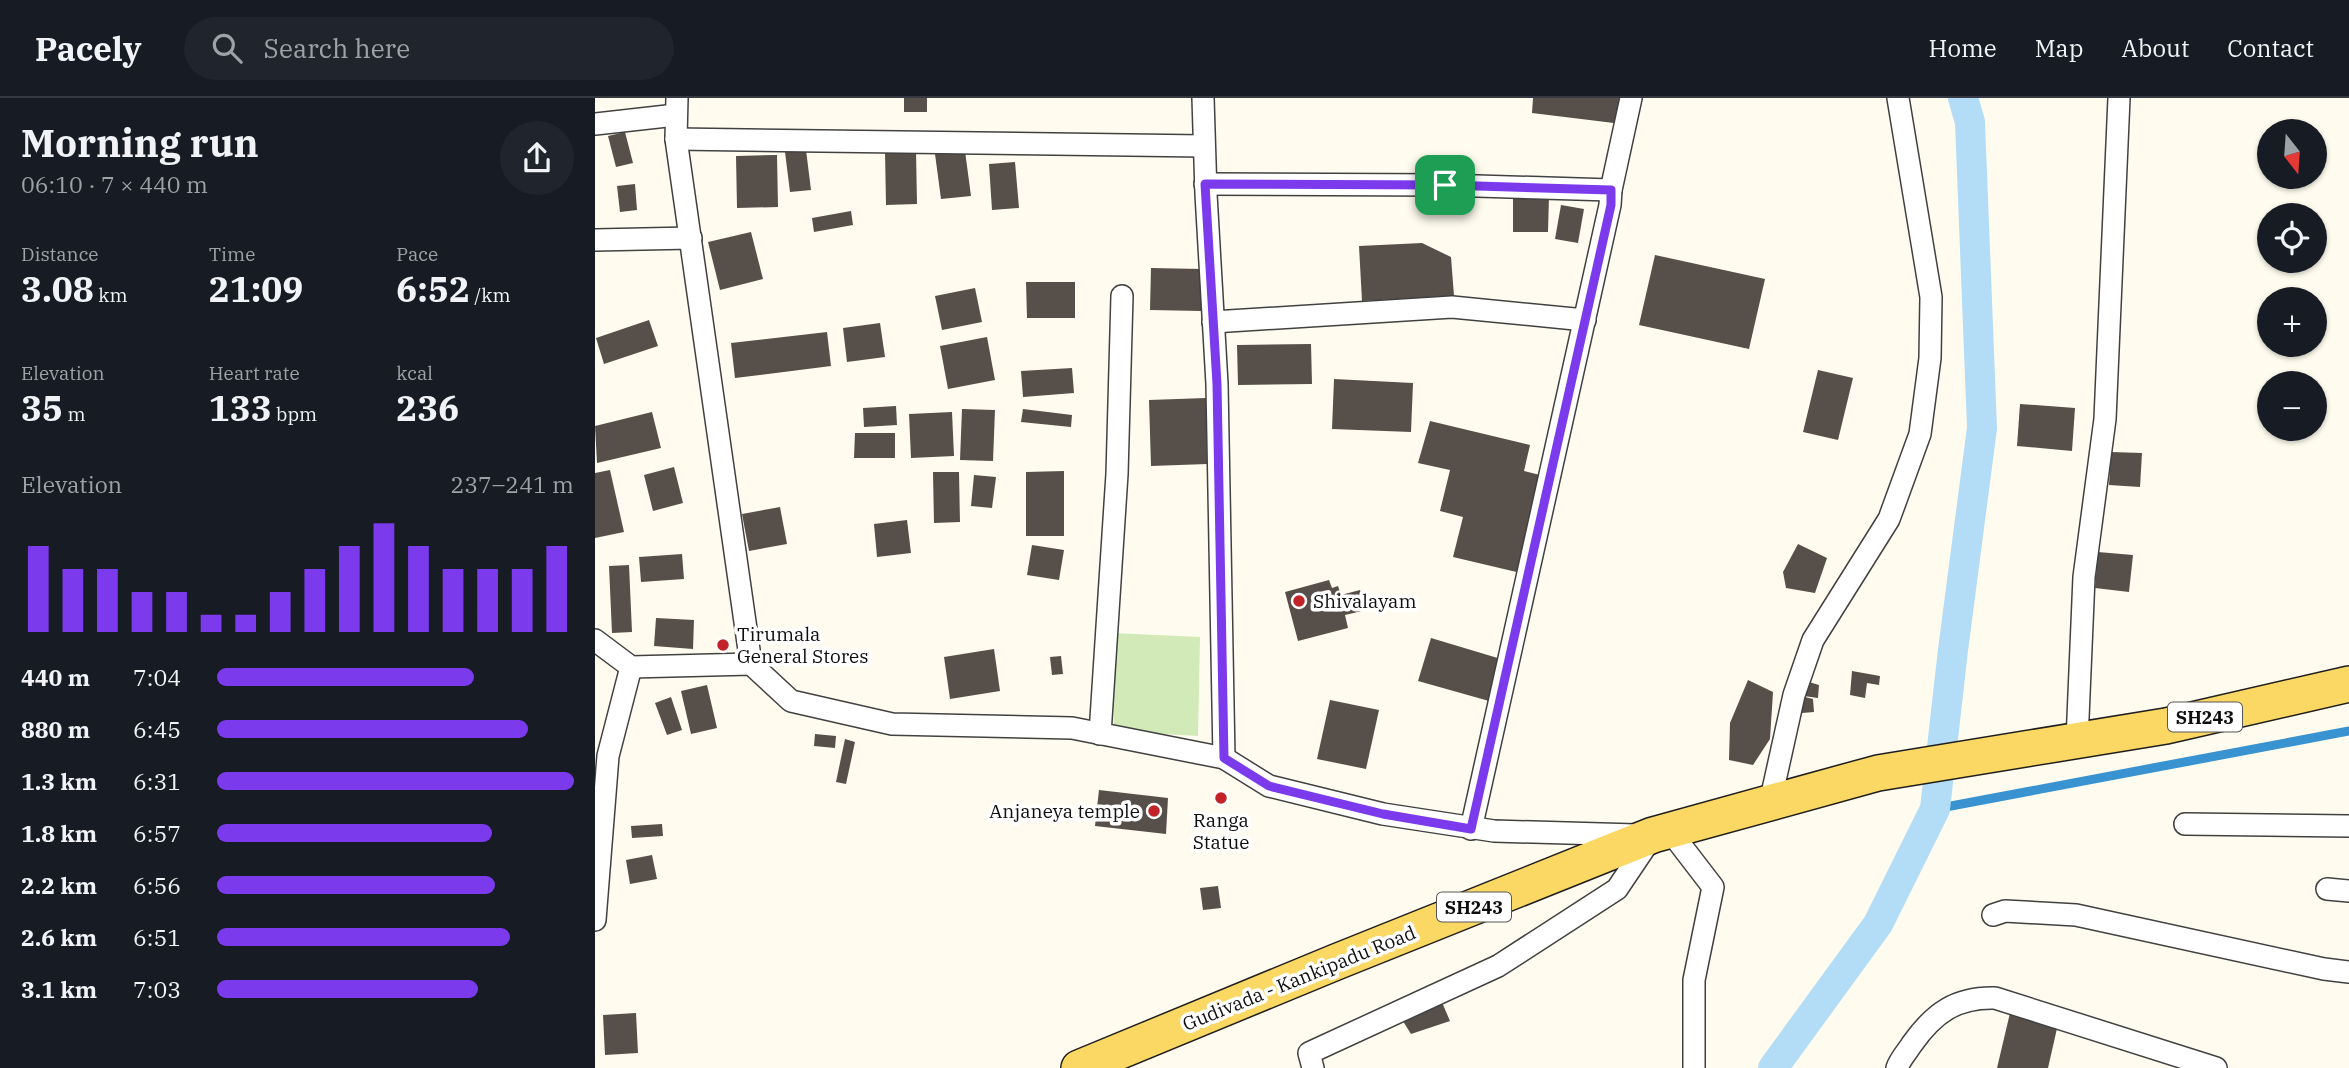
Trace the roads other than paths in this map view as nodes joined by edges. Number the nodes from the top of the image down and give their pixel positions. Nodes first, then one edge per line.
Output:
1 (1203, 98) edge
2 (1631, 98) edge
3 (1898, 98) edge
4 (2119, 98) edge
5 (677, 107) edge
6 (595, 124) edge
7 (676, 139) junction
8 (1204, 146) junction
9 (1205, 184) junction
10 (1611, 190) junction
11 (691, 238) junction
12 (595, 240) edge
13 (1122, 296) dead end
14 (1585, 320) junction
15 (1213, 322) junction
16 (595, 640) edge
17 (751, 664) junction
18 (631, 667) junction
19 (2349, 684) edge
20 (1100, 734) junction
21 (2057, 744) junction
22 (1224, 758) junction
23 (1770, 803) junction
24 (2185, 824) dead end
25 (2349, 826) edge
26 (1471, 829) junction
27 (1661, 833) junction
28 (2327, 888) dead end
29 (2349, 891) edge
30 (1993, 915) dead end
31 (595, 920) edge
32 (2349, 972) edge
33 (1905, 1067) edge
34 (1079, 1068) edge
35 (1313, 1068) edge
36 (1694, 1068) edge
37 (2216, 1068) edge

1 - 8 street
2 - 10 street
3 - 23 street
4 - 21 street
5 - 6 street
5 - 7 street
7 - 8 street
7 - 11 street
8 - 9 street
9 - 10 street
9 - 15 street
10 - 14 street
11 - 12 street
11 - 17 street
13 - 20 street
14 - 15 street
14 - 26 street
15 - 22 street
16 - 18 street
17 - 18 street
17 - 20 street
18 - 31 street
19 - 21 main road, SH243
20 - 22 street
21 - 23 main road, Gudivada - Kankipadu Road / SH243
22 - 26 street
23 - 27 main road, Gudivada - Kankipadu Road / SH243
24 - 25 street
26 - 27 street
27 - 34 main road, Gudivada - Kankipadu Road / SH243
27 - 35 street
27 - 36 street
28 - 29 street
30 - 32 street
33 - 37 street

